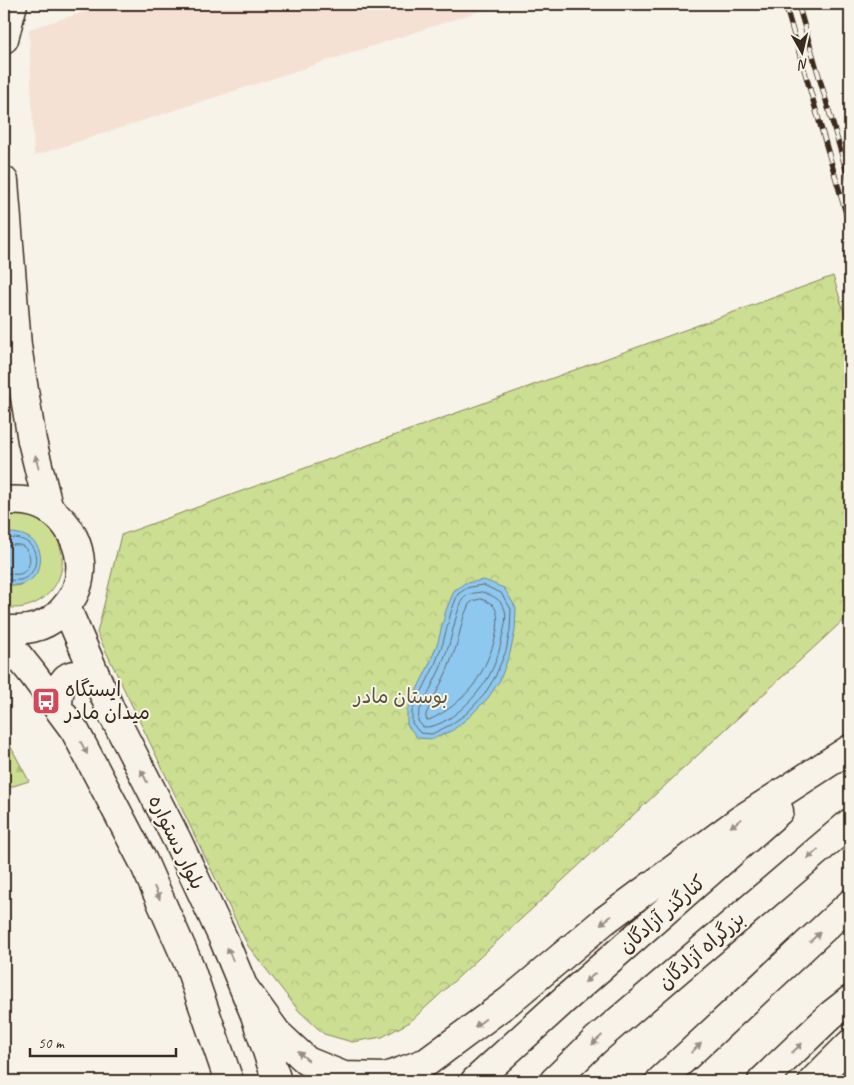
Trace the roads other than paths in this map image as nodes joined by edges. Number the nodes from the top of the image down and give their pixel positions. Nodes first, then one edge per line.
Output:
1 (13, 4) edge
2 (4, 39) edge
3 (4, 181) edge
4 (4, 501) edge
5 (50, 510) junction
6 (66, 607) junction
7 (4, 629) edge
8 (4, 638) edge
9 (4, 670) edge
10 (101, 687) junction
11 (52, 700) junction
12 (850, 749) edge
13 (850, 823) edge
14 (850, 904) edge
15 (189, 965) junction
16 (243, 986) junction
17 (850, 1000) edge
18 (850, 1044) edge
19 (210, 1081) edge
20 (229, 1081) edge
21 (277, 1081) edge
22 (475, 1081) edge
23 (554, 1081) edge
24 (660, 1081) edge
25 (762, 1081) edge
26 (813, 1081) edge

1 - 2 main road
5 -> 3 main road
4 - 5 main road
5 - 6 main road
6 - 7 main road
6 - 10 main road, بلوار دستواره
8 - 11 main road, بلوار دستواره
9 - 11 main road
10 - 11 main road
16 -> 10 main road, بلوار دستواره
11 -> 15 main road, بلوار دستواره
12 -> 16 main road
12 -> 22 main road, کنارگذر آزادگان
13 -> 23 main road, بزرگراه آزادگان
24 -> 14 main road
15 - 19 main road
15 - 20 main road, بلوار دستواره
16 - 21 main road, بلوار دستواره
25 -> 17 main road
18 - 26 main road

